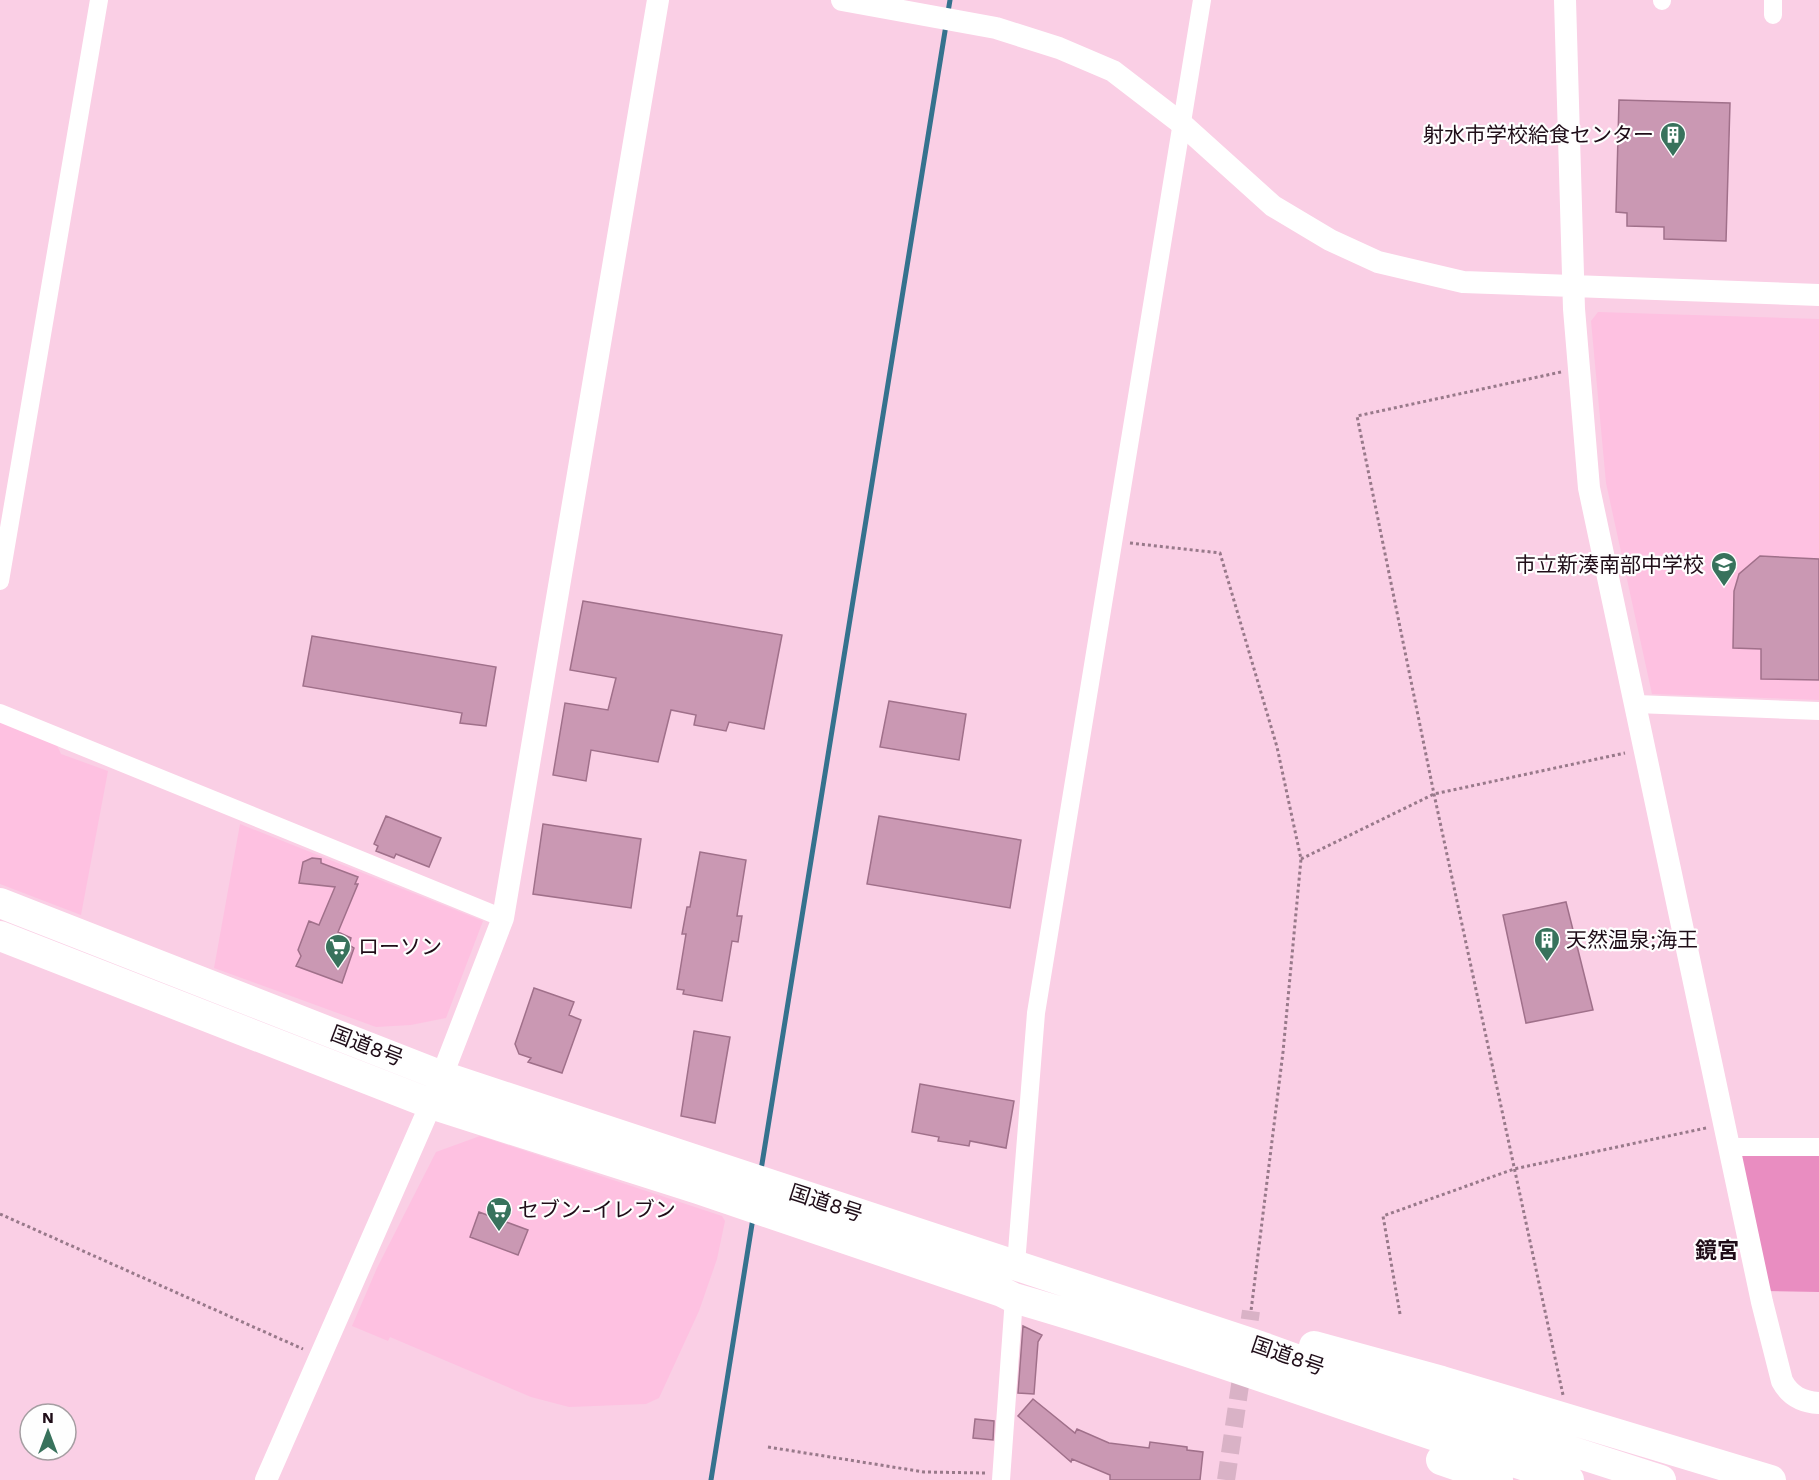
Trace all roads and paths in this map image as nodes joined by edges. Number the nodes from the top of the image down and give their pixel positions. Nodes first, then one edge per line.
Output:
1 (99, 0) edge
2 (658, 0) edge
3 (842, 0) edge
4 (1202, 0) edge
5 (1565, 0) edge
6 (1182, 124) junction
7 (1574, 286) junction
8 (1819, 295) edge
9 (1578, 369) junction
10 (1113, 542) junction
11 (0, 581) edge
12 (1636, 704) junction
13 (1819, 711) edge
14 (0, 713) edge
15 (1645, 749) junction
16 (1434, 794) junction
17 (1301, 859) junction
18 (0, 903) edge
19 (503, 918) junction
20 (0, 936) edge
21 (442, 1076) junction
22 (431, 1104) junction
23 (1726, 1124) junction
24 (1731, 1147) junction
25 (1819, 1148) edge
26 (1514, 1169) junction
27 (703, 1176) junction
28 (0, 1214) edge
29 (834, 1221) junction
30 (1016, 1264) junction
31 (1014, 1298) junction
32 (1116, 1299) junction
33 (1251, 1311) tunnel mouth
34 (1400, 1314) dead end
35 (1163, 1344) junction
36 (320, 1356) junction
37 (1819, 1403) edge
38 (1569, 1420) junction
39 (768, 1447) dead end
40 (1002, 1475) edge
41 (266, 1480) edge
42 (1498, 1480) edge
43 (1569, 1480) edge
44 (1661, 1480) edge
45 (1771, 1480) edge

1 - 11 street
2 - 19 street
3 - 6 street
4 - 6 street
5 - 7 street
6 - 7 street
6 - 10 street
7 - 8 street
7 - 9 street
9 - 12 street
9 - 16 path
10 - 17 path
10 - 30 street
12 - 13 street
12 - 15 street
14 - 19 street
15 - 16 path
15 - 23 street
16 - 17 path
16 - 26 path
17 - 33 path
18 - 21 highway, 国道8号
19 - 21 street
20 - 22 highway, 国道8号
21 - 22 street
21 - 27 highway, 国道8号
22 - 27 highway, 国道8号
22 - 36 street
23 - 24 street
23 - 26 path
24 - 25 street
24 - 37 street
26 - 34 path
26 - 38 path
27 - 29 highway, 国道8号
28 - 36 path
29 - 30 highway, 国道8号
29 - 31 highway, 国道8号
30 - 32 highway, 国道8号
31 - 35 highway, 国道8号
31 - 40 street
32 - 38 highway
32 - 44 highway, 国道8号
35 - 42 highway
35 - 43 highway, 国道8号
36 - 41 street
38 - 45 highway
39 - 40 path

